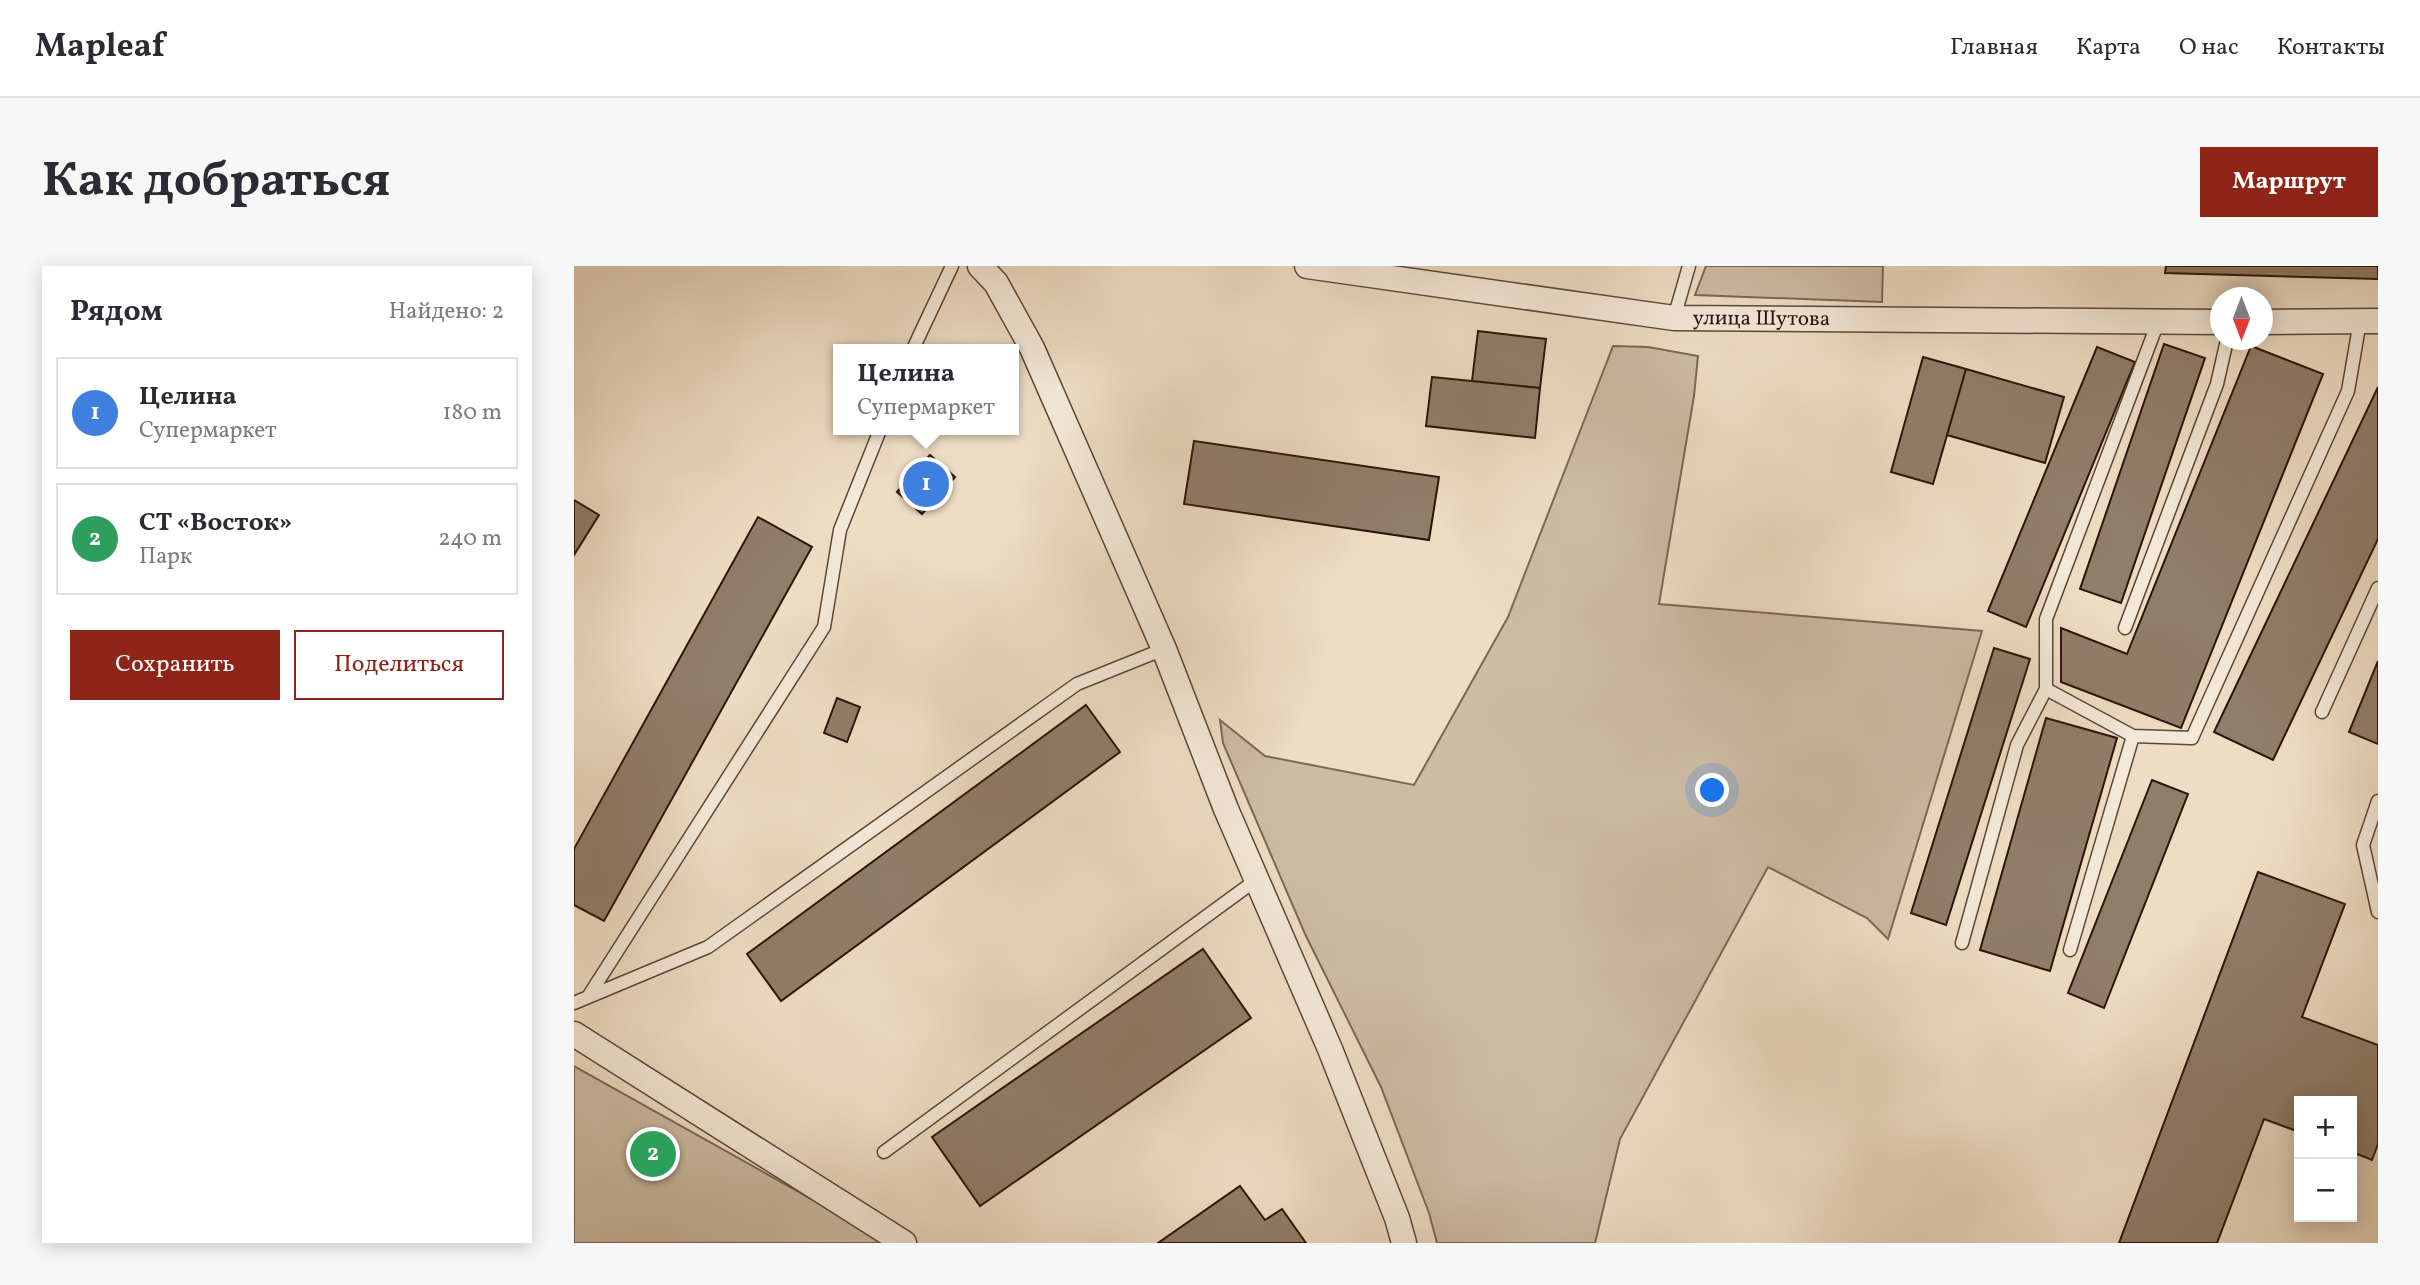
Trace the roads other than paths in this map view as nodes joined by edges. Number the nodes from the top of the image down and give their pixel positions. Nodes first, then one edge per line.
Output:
1 (952, 266) edge
2 (980, 266) edge
3 (1307, 266) edge
4 (1689, 266) edge
5 (1674, 318) junction
6 (2273, 321) edge
7 (2369, 321) edge
8 (2158, 322) junction
9 (2210, 322) edge
10 (915, 344) edge
11 (2225, 350) edge
12 (878, 435) edge
13 (2378, 588) edge
14 (2124, 628) dead end
15 (1164, 649) junction
16 (2046, 690) junction
17 (2322, 712) dead end
18 (2133, 737) junction
19 (2378, 801) edge
20 (1256, 880) junction
21 (2378, 912) edge
22 (1962, 943) dead end
23 (2070, 950) dead end
24 (588, 997) junction
25 (574, 1003) edge
26 (574, 1034) edge
27 (884, 1152) dead end
28 (904, 1243) edge
29 (1404, 1243) edge

1 - 10 lane
2 - 15 street
3 - 5 street, улица Шутова
4 - 5 lane
5 - 8 street, улица Шутова
6 - 7 street
7 - 18 lane
8 - 9 street, улица Шутова
8 - 16 lane
11 - 14 lane
12 - 24 lane
13 - 17 lane
15 - 20 street
15 - 24 lane
16 - 18 lane
16 - 22 lane
18 - 23 lane
19 - 21 lane
20 - 27 lane
20 - 29 street
24 - 25 lane
26 - 28 street

